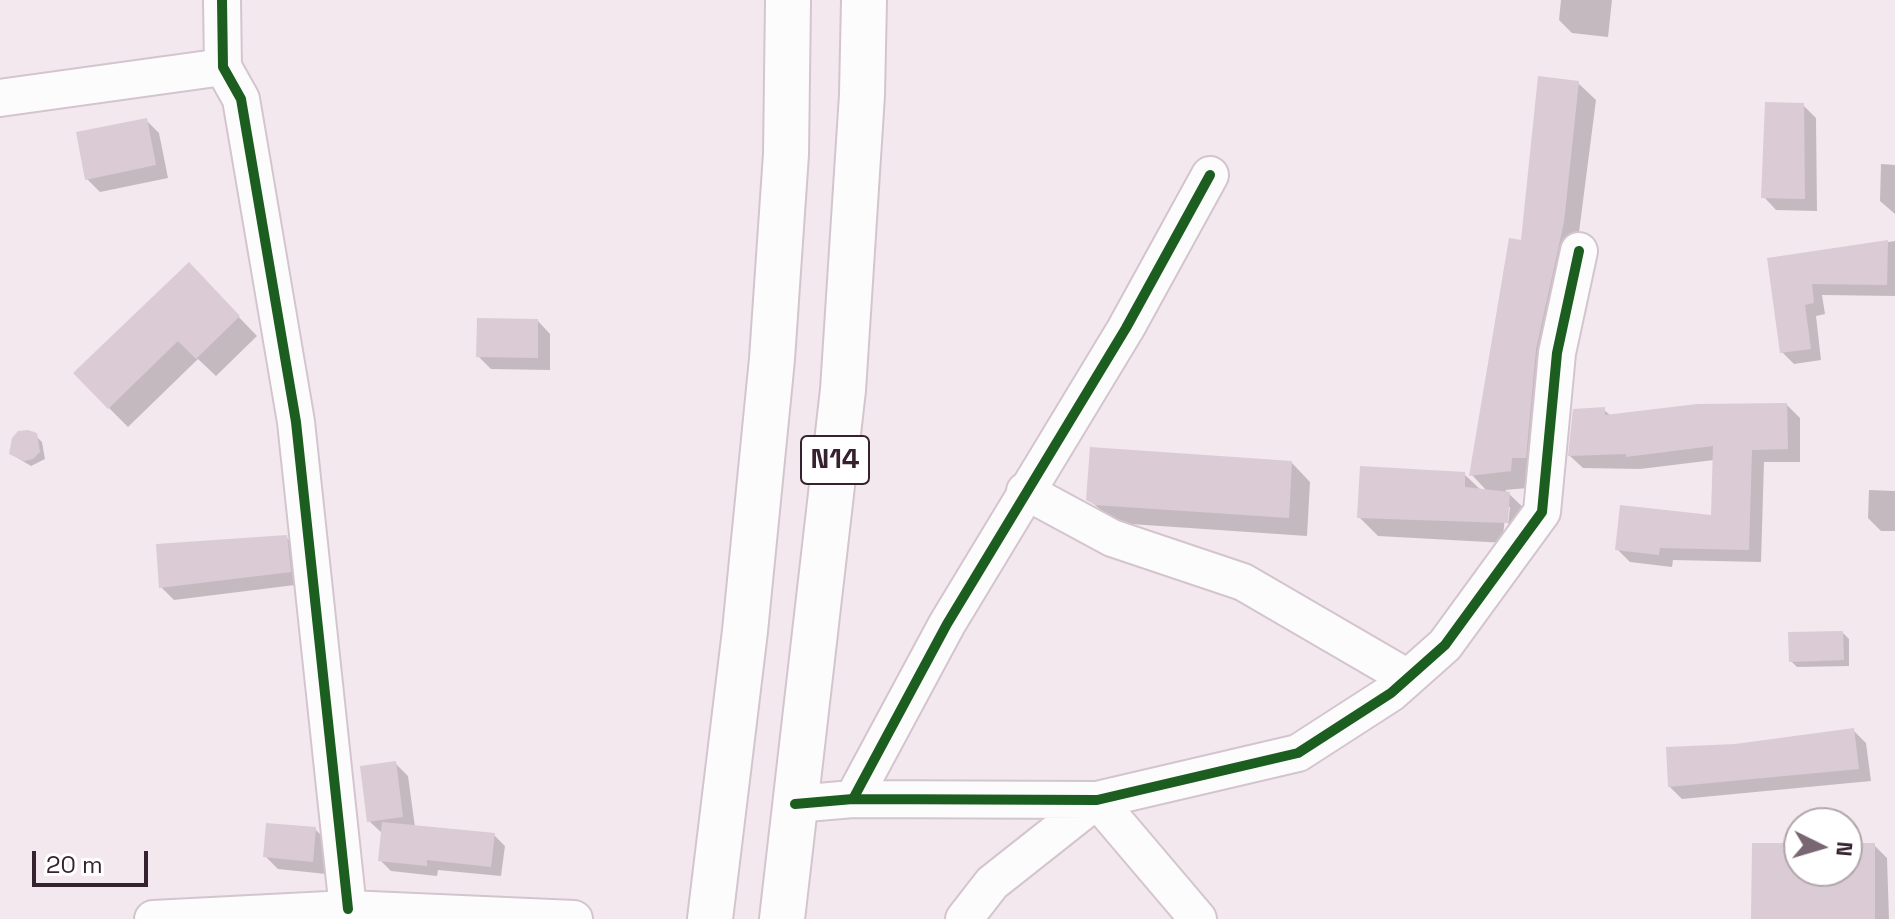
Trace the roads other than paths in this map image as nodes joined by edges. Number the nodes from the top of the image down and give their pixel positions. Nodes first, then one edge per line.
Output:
1 (222, 0) edge
2 (788, 0) edge
3 (864, 0) edge
4 (223, 67) junction
5 (0, 98) edge
6 (1210, 175) dead end
7 (1579, 251) dead end
8 (1025, 491) junction
9 (1408, 678) junction
10 (853, 799) junction
11 (1097, 800) junction
12 (795, 804) junction
13 (348, 909) junction
14 (153, 919) edge
15 (574, 919) edge
16 (710, 919) edge
17 (782, 919) edge
18 (964, 919) edge
19 (1198, 919) edge

1 - 4 street
2 - 16 main road, N14
3 - 12 main road, N14
4 - 5 street
4 - 13 street
6 - 8 street
7 - 9 street
8 - 9 street
8 - 10 street
9 - 11 street
10 - 11 street
10 - 12 street
11 - 18 street
11 - 19 street
12 - 17 main road, N14
13 - 14 street
13 - 15 street

